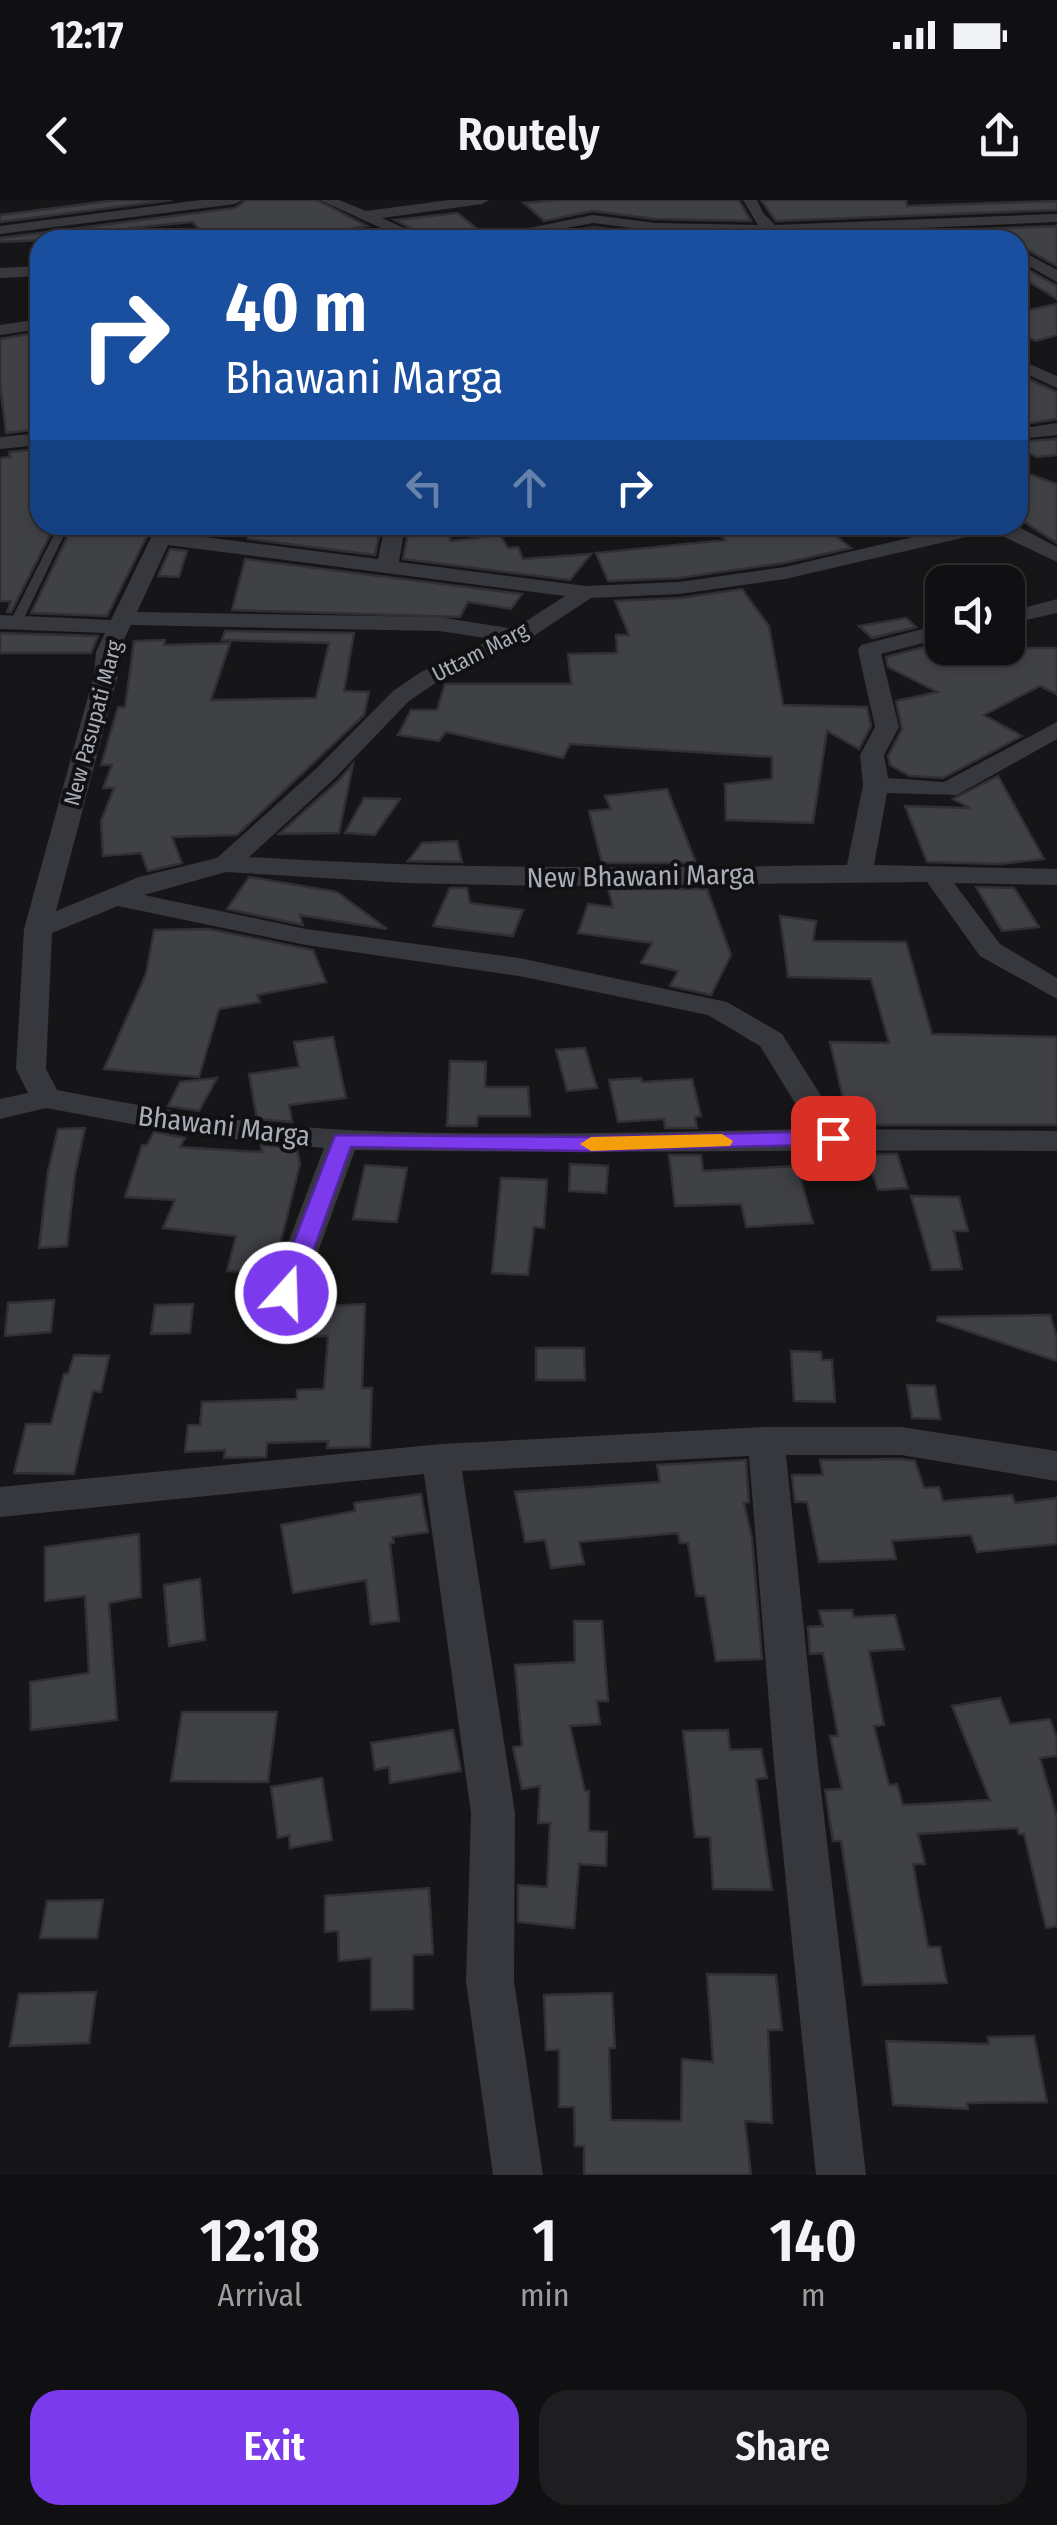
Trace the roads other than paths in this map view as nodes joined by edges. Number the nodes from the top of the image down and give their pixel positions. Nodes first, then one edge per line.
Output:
1 (235, 200) edge
2 (327, 200) edge
3 (482, 200) edge
4 (750, 200) edge
5 (362, 216) junction
6 (1057, 218) edge
7 (973, 221) junction
8 (0, 230) edge
9 (393, 230) edge
10 (533, 230) edge
11 (701, 230) edge
12 (770, 230) edge
13 (846, 230) edge
14 (985, 230) edge
15 (1028, 260) edge
16 (30, 272) edge
17 (0, 273) edge
18 (1057, 277) edge
19 (30, 326) edge
20 (0, 330) edge
21 (1028, 369) edge
22 (1057, 383) edge
23 (1057, 429) edge
24 (1028, 433) edge
25 (30, 440) edge
26 (0, 442) edge
27 (1057, 528) edge
28 (58, 535) edge
29 (164, 535) edge
30 (186, 535) edge
31 (394, 535) edge
32 (950, 535) edge
33 (1024, 536) joint
34 (1057, 556) edge
35 (388, 564) junction
36 (586, 592) junction
37 (1057, 606) edge
38 (1025, 614) edge
39 (8, 622) edge
40 (120, 622) junction
41 (518, 636) junction
42 (925, 636) edge
43 (1057, 730) edge
44 (876, 785) junction
45 (226, 864) junction
46 (859, 873) junction
47 (936, 876) junction
48 (1057, 877) edge
49 (116, 897) junction
50 (38, 928) junction
51 (1057, 990) edge
52 (46, 1098) junction
53 (0, 1109) edge
54 (833, 1138) junction
55 (343, 1140) junction
56 (1057, 1142) edge
57 (286, 1293) dead end
58 (766, 1441) junction
59 (441, 1458) junction
60 (1057, 1466) edge
61 (0, 1502) edge
62 (518, 2175) edge
63 (841, 2175) edge

1 - 8 street
2 - 5 street
3 - 5 street
4 - 12 street
5 - 9 street
6 - 7 street
7 - 13 street
7 - 14 street
10 - 11 street
15 - 18 street
16 - 17 street
19 - 20 street
21 - 22 street
23 - 24 street
25 - 26 street
27 - 33 street
28 - 39 lane
29 - 40 street, New Pasupati Marg
30 - 35 street
31 - 35 street
32 - 36 street
33 - 34 street
35 - 36 street
36 - 41 street, Uttam Marg
37 - 38 street
39 - 40 street
40 - 41 street
40 - 50 street, New Pasupati Marg
41 - 45 street, Uttam Marg
42 - 44 street
43 - 44 street
44 - 46 street
45 - 46 street, New Bhawani Marga
45 - 49 street, Uttam Marg
46 - 47 street, New Bhawani Marga
47 - 48 street, New Bhawani Marga
47 - 51 street
49 - 50 street, Uttam Marg
49 - 54 street
50 - 52 street
52 - 53 street
52 - 55 street, Bhawani Marga
54 - 55 street, Bhawani Marga
54 - 56 street, Bhawani Marga
55 - 57 street
58 - 59 street
58 - 60 street
58 - 63 street
59 - 61 street
59 - 62 street

